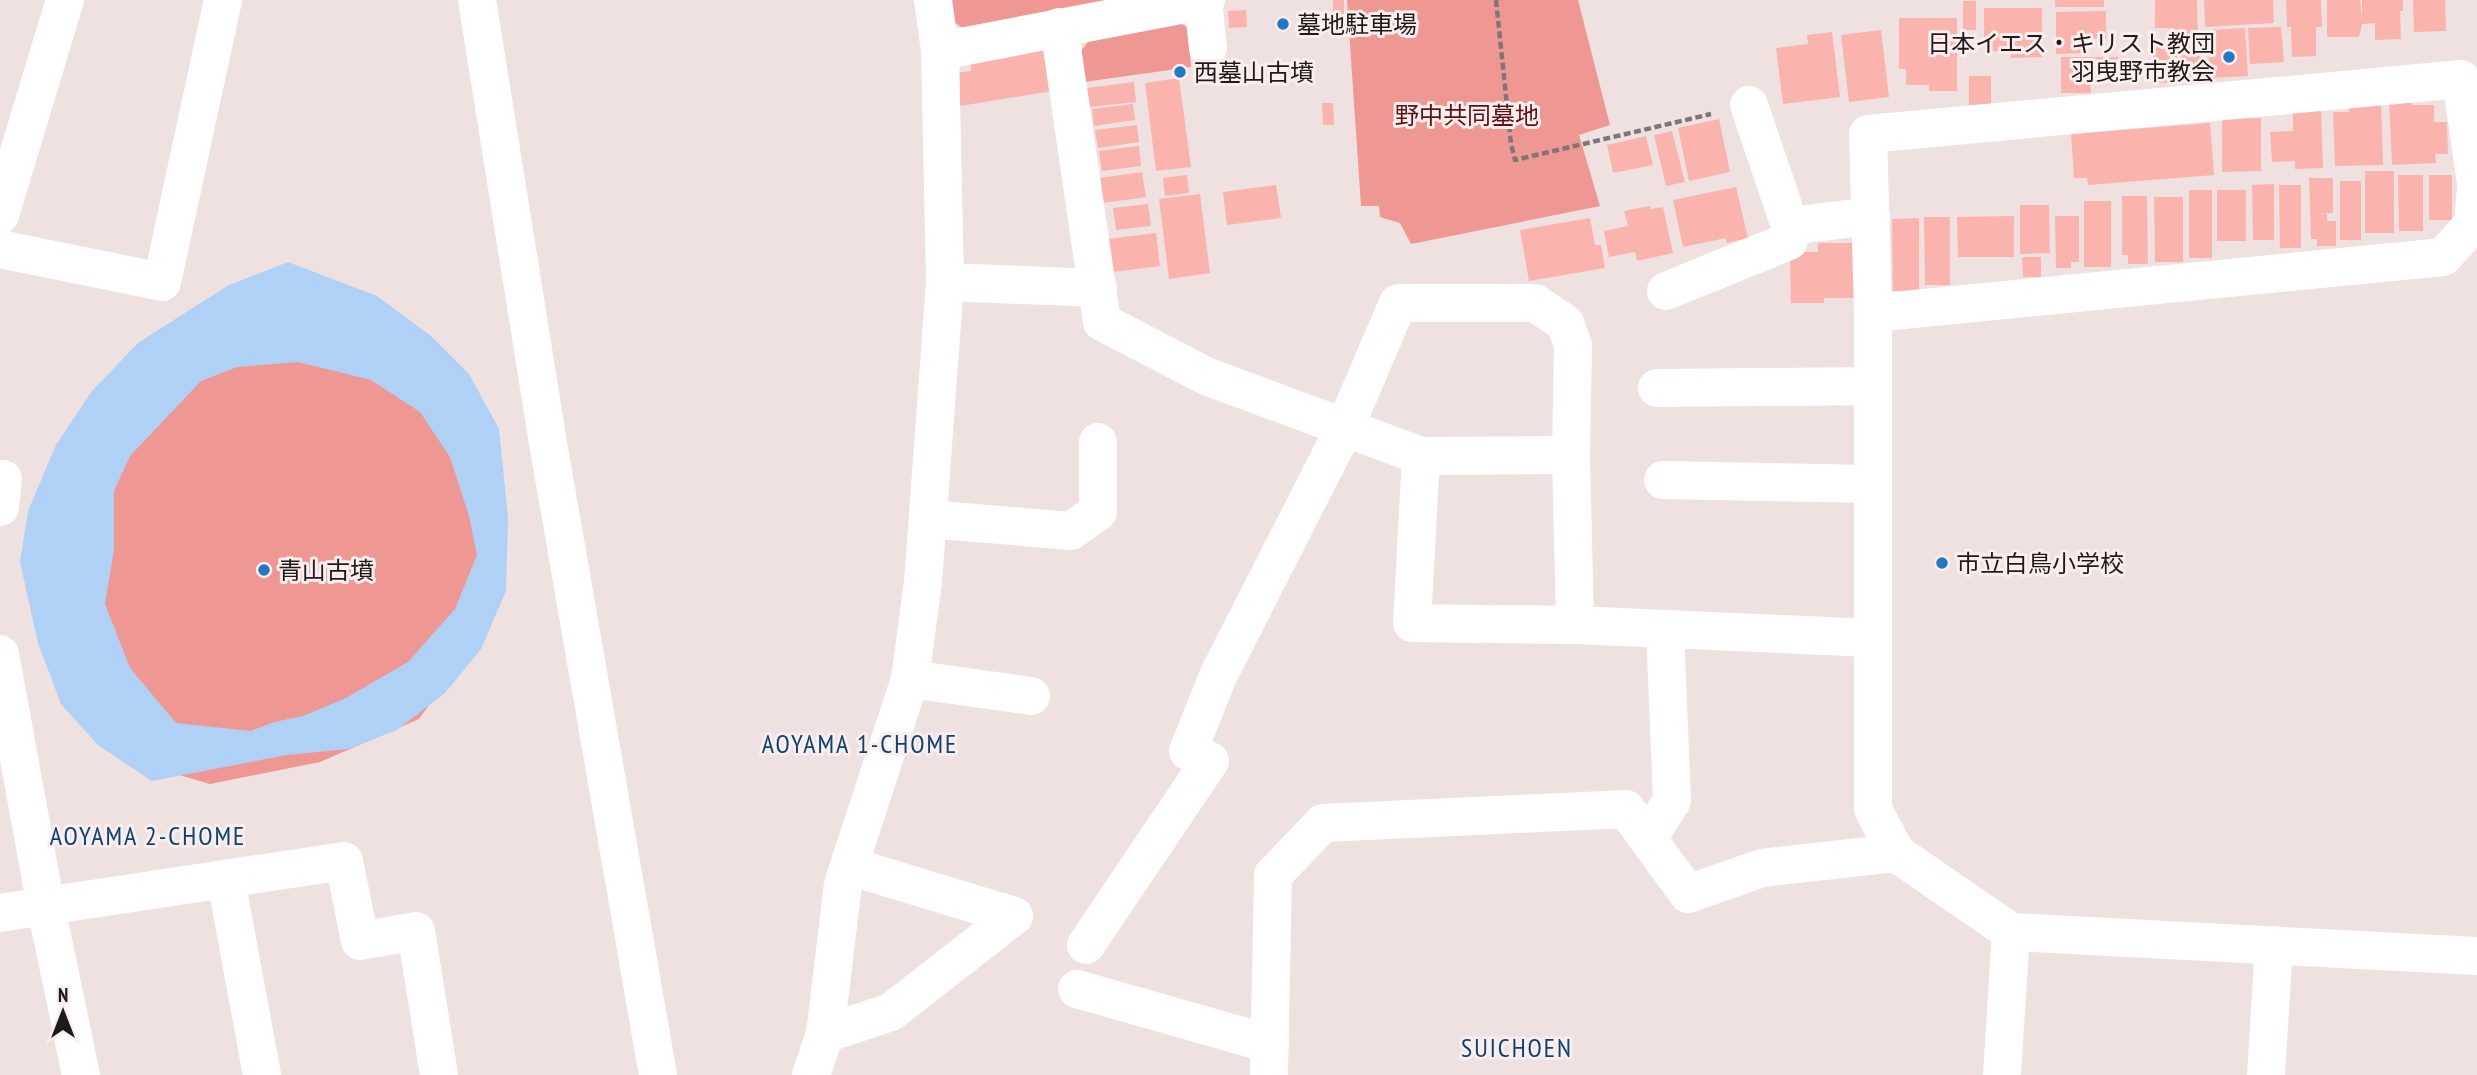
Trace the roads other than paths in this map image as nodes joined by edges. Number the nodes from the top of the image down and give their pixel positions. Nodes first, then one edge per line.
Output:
1 (65, 0) edge
2 (223, 0) edge
3 (477, 0) edge
4 (933, 0) edge
5 (1204, 0) edge
6 (1059, 27) junction
7 (1208, 48) dead end
8 (940, 51) junction
9 (2469, 78) edge
10 (1749, 105) road end
11 (2477, 190) edge
12 (0, 215) edge
13 (1871, 216) junction
14 (1790, 226) junction
15 (0, 249) edge
16 (945, 282) junction
17 (1098, 288) junction
18 (1666, 291) dead end
19 (1873, 313) junction
20 (1873, 386) junction
21 (1657, 388) dead end
22 (1345, 427) junction
23 (1098, 442) dead end
24 (1572, 455) junction
25 (1421, 456) junction
26 (1663, 480) dead end
27 (1872, 484) junction
28 (928, 519) junction
29 (1575, 625) junction
30 (1665, 629) junction
31 (1872, 638) junction
32 (0, 654) edge
33 (910, 679) junction
34 (1031, 696) dead end
35 (1647, 838) junction
36 (1896, 853) junction
37 (849, 866) junction
38 (226, 880) junction
39 (46, 908) junction
40 (0, 913) edge
41 (2011, 932) junction
42 (1086, 945) dead end
43 (2274, 945) junction
44 (2477, 956) edge
45 (1077, 989) dead end
46 (825, 1034) junction
47 (1269, 1059) edge
48 (81, 1075) edge
49 (262, 1075) edge
50 (439, 1075) edge
51 (658, 1075) edge
52 (811, 1075) edge
53 (2001, 1075) edge
54 (2266, 1075) edge

1 - 12 street
2 - 15 street
3 - 51 street
4 - 8 street
5 - 6 street
5 - 7 street
6 - 8 street
6 - 17 street
8 - 16 street
9 - 11 street
9 - 13 street
10 - 14 street
11 - 19 street
13 - 14 street
13 - 19 street
14 - 18 street
16 - 17 street
16 - 28 street
17 - 22 street
19 - 20 street
20 - 21 street
20 - 27 street
22 - 24 street
22 - 25 street
22 - 42 street
23 - 28 street
24 - 25 street
24 - 29 street
25 - 29 street
26 - 27 street
27 - 31 street
28 - 33 street
29 - 30 street
30 - 31 street
30 - 35 street
31 - 36 street
32 - 39 street
33 - 34 street
33 - 37 street
35 - 36 street
35 - 47 street
36 - 41 street
37 - 46 street
37 - 46 street
38 - 39 street
38 - 49 street
38 - 50 street
39 - 40 street
39 - 48 street
41 - 43 street
41 - 53 street
43 - 44 street
43 - 54 street
45 - 47 street
46 - 52 street

